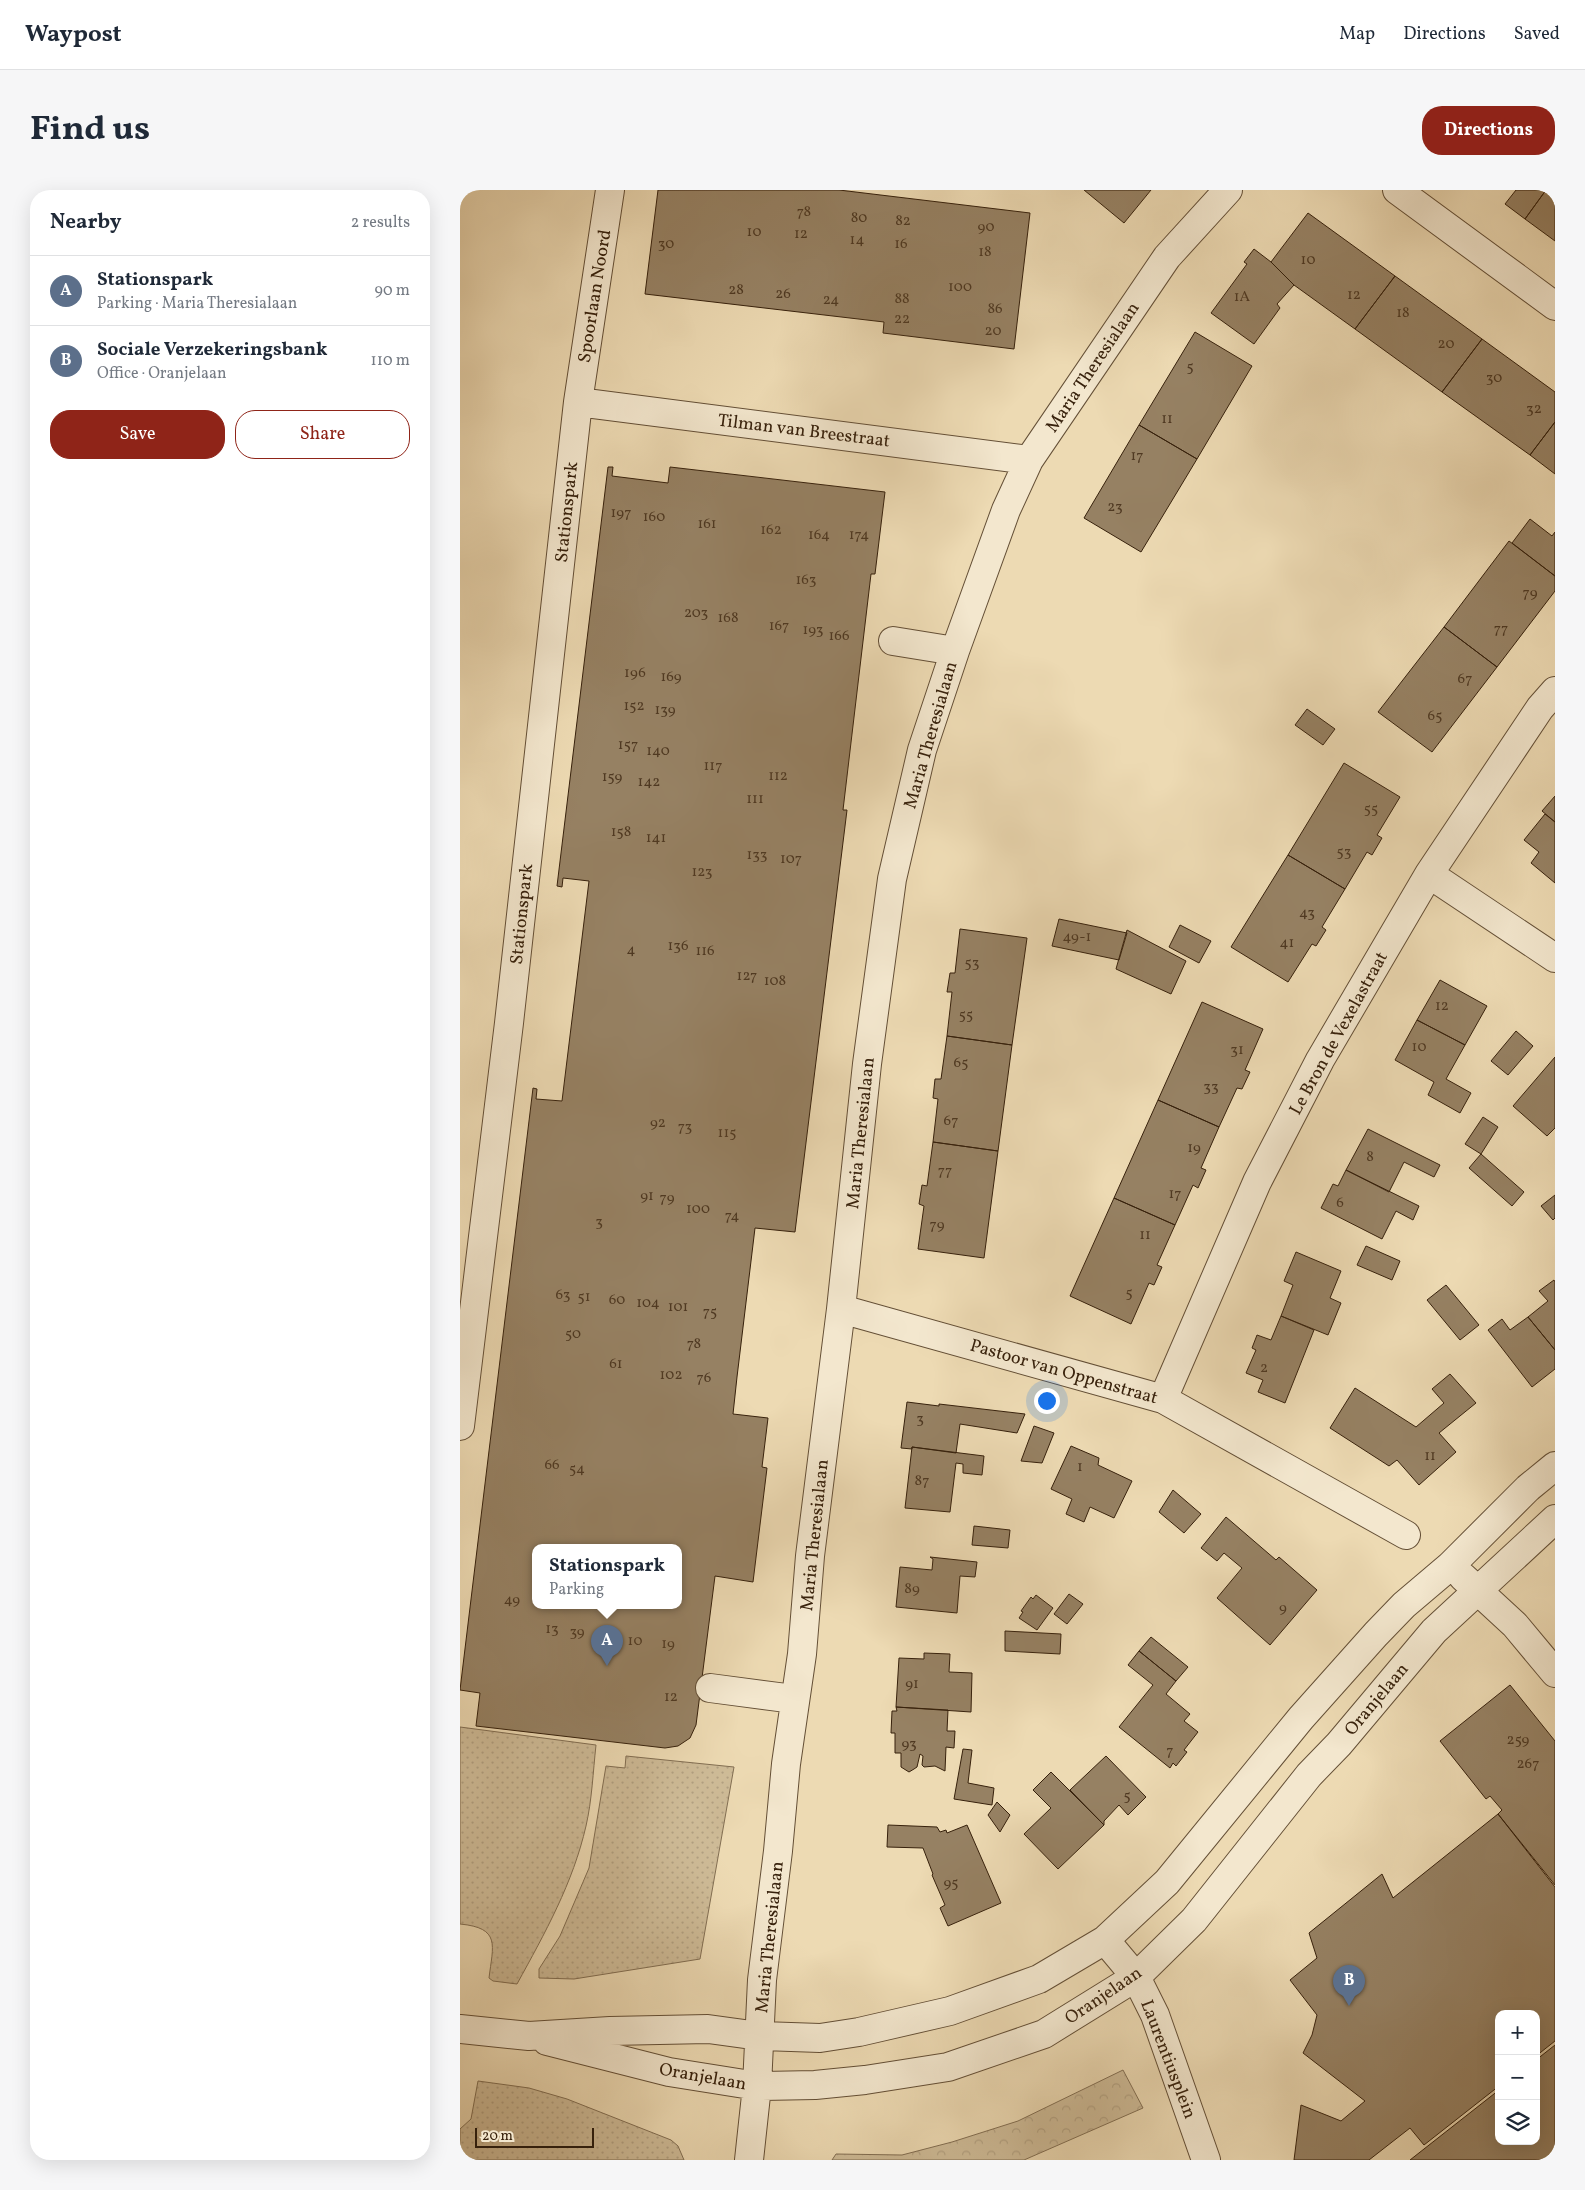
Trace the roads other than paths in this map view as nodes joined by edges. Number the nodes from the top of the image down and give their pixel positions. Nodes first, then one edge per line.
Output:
1 (610, 190) edge
2 (1228, 190) edge
3 (1397, 190) edge
4 (1555, 306) edge
5 (578, 402) junction
6 (1030, 460) junction
7 (893, 641) dead end
8 (955, 651) junction
9 (1555, 690) edge
10 (1428, 874) junction
11 (1555, 958) edge
12 (841, 1309) junction
13 (1162, 1399) junction
14 (460, 1426) edge
15 (1555, 1466) edge
16 (1555, 1519) edge
17 (1406, 1534) dead end
18 (1450, 1566) junction
19 (1478, 1590) junction
20 (1555, 1673) edge
21 (710, 1688) dead end
22 (794, 1699) junction
23 (1105, 1940) junction
24 (1136, 1977) junction
25 (460, 2029) edge
26 (529, 2036) junction
27 (759, 2036) junction
28 (756, 2086) junction
29 (748, 2160) edge
30 (1206, 2160) edge

1 - 5 street, Spoorlaan Noord
2 - 6 street, Maria Theresialaan
3 - 4 street
5 - 6 street, Tilman van Breestraat
5 - 14 street, Stationspark
6 - 8 street, Maria Theresialaan
7 - 8 street
8 - 12 street, Maria Theresialaan
9 - 10 street, Le Bron de Vexelastraat
10 - 11 street
10 - 13 street, Le Bron de Vexelastraat
12 - 13 street, Pastoor van Oppenstraat
12 - 22 street, Maria Theresialaan
13 - 17 street, Pastoor van Oppenstraat
15 - 18 street, Oranjelaan
16 - 19 street, Oranjelaan
18 - 19 street
18 - 23 street, Oranjelaan
19 - 20 street
19 - 24 street, Oranjelaan
21 - 22 street
22 - 27 street, Maria Theresialaan
23 - 24 street, Laurentiusplein
23 - 27 street, Oranjelaan
24 - 28 street, Oranjelaan
24 - 30 street, Laurentiusplein
25 - 26 street, Oranjelaan
26 - 27 street, Oranjelaan
26 - 28 street, Oranjelaan
27 - 28 street, Maria Theresialaan
28 - 29 street, Maria Theresialaan

